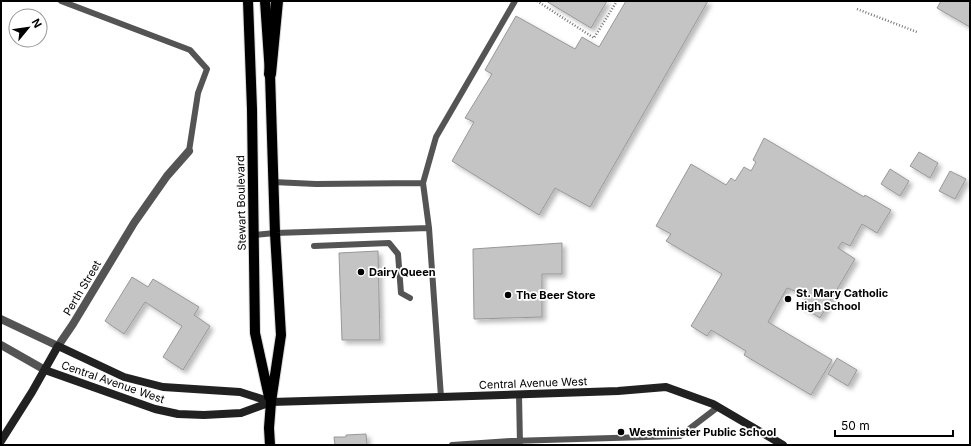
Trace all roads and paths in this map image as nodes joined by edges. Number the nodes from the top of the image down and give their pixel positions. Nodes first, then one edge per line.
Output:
1 (61, 1) edge
2 (248, 1) edge
3 (265, 1) edge
4 (277, 1) edge
5 (515, 1) edge
6 (537, 1) edge
7 (617, 1) edge
8 (857, 8) dead end
9 (917, 32) dead end
10 (270, 74) junction
11 (189, 151) joint
12 (273, 182) junction
13 (423, 183) junction
14 (429, 228) junction
15 (275, 233) junction
16 (254, 236) junction
17 (314, 246) dead end
18 (410, 298) dead end
19 (1, 320) edge
20 (1, 345) edge
21 (58, 346) junction
22 (45, 370) junction
23 (519, 394) junction
24 (441, 397) junction
25 (271, 402) junction
26 (718, 407) junction
27 (1, 441) edge
28 (520, 443) edge
29 (270, 445) edge
30 (452, 445) edge
31 (783, 445) edge

1 - 11 lane
2 - 16 main road, Stewart Boulevard
3 - 10 main road, Stewart Boulevard
4 - 10 highway
5 - 13 lane
6 - 7 path
8 - 9 path
10 - 12 main road, Stewart Boulevard
11 - 21 street, Perth Street
12 - 13 lane
12 - 15 main road, Stewart Boulevard
13 - 14 lane
14 - 15 lane
14 - 24 lane
15 - 16 lane
15 - 25 main road, Stewart Boulevard
16 - 25 main road, Stewart Boulevard
17 - 18 lane
19 - 21 street, Central Avenue West
20 - 22 street, Central Avenue West
21 - 22 street, Perth Street
21 - 25 street, Central Avenue West
22 - 25 street, Central Avenue West
22 - 27 street, Perth Street
23 - 24 street, Central Avenue West
23 - 26 street, Central Avenue West
23 - 28 lane
24 - 25 street, Central Avenue West
25 - 29 main road, Stewart Boulevard
26 - 28 lane
26 - 31 street, Central Avenue West
28 - 30 lane

